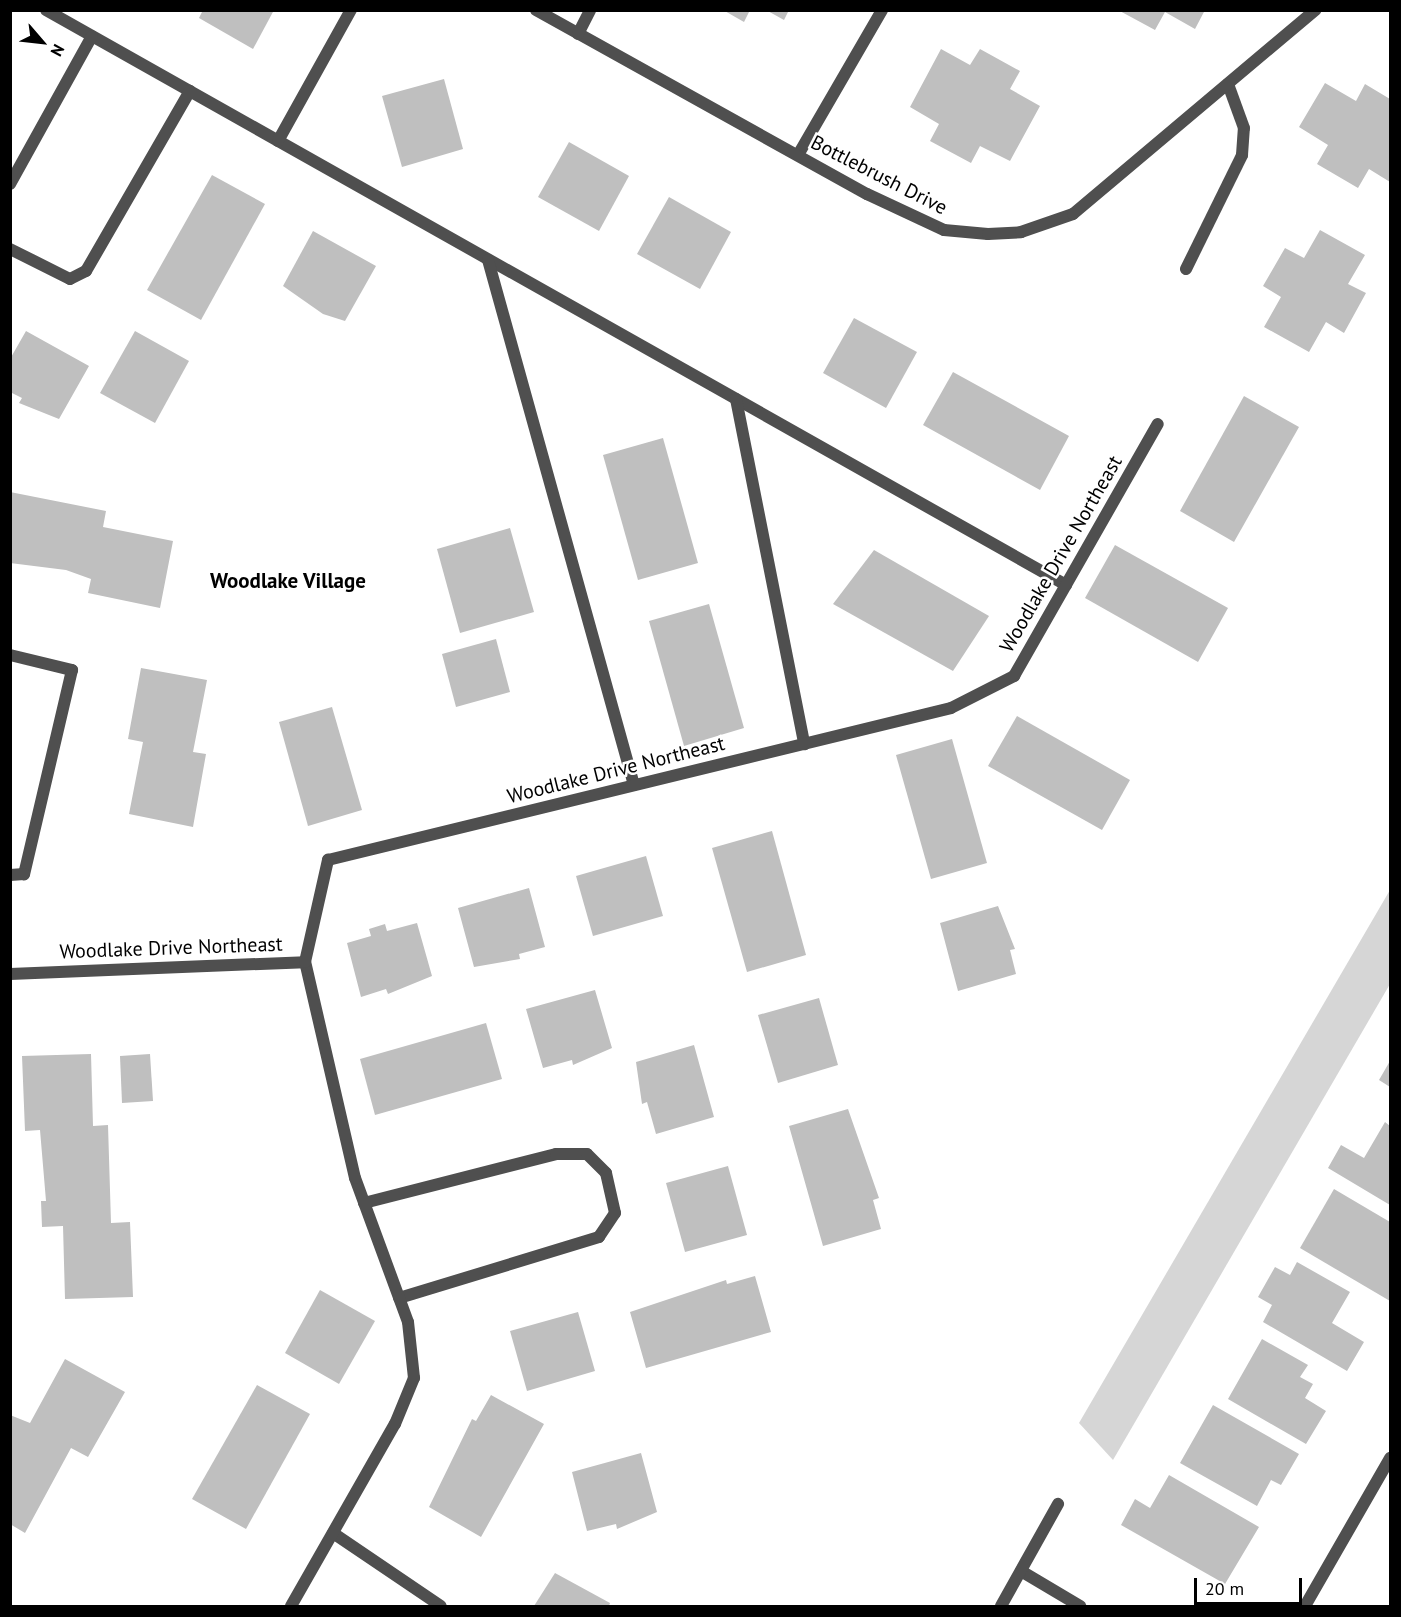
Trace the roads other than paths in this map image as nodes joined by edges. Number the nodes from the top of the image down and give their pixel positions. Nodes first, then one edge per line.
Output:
1 (46, 10) edge
2 (351, 10) edge
3 (536, 10) edge
4 (590, 10) edge
5 (882, 10) edge
6 (1315, 10) edge
7 (578, 34) junction
8 (92, 36) junction
9 (1228, 84) junction
10 (190, 91) junction
11 (278, 141) junction
12 (798, 155) junction
13 (10, 184) edge
14 (10, 249) edge
15 (488, 260) junction
16 (1186, 269) dead end
17 (736, 399) junction
18 (1158, 424) dead end
19 (1066, 585) junction
20 (10, 655) edge
21 (804, 744) junction
22 (634, 785) junction
23 (10, 875) edge
24 (305, 962) junction
25 (10, 974) edge
26 (364, 1203) junction
27 (399, 1299) junction
28 (1390, 1458) edge
29 (1058, 1504) dead end
30 (333, 1533) junction
31 (1021, 1571) junction
32 (291, 1606) edge
33 (441, 1606) edge
34 (1001, 1606) edge
35 (1080, 1606) edge
36 (1305, 1606) edge

1 - 8 street
2 - 11 street
3 - 7 street, Bottlebrush Drive
4 - 7 street
5 - 12 street
6 - 9 street, Bottlebrush Drive
7 - 12 street, Bottlebrush Drive
8 - 10 street
8 - 13 street
9 - 12 street, Bottlebrush Drive
9 - 16 street
10 - 11 street
10 - 14 street
11 - 15 street
15 - 17 street
15 - 22 street
17 - 19 street
17 - 21 street
18 - 19 street, Woodlake Drive Northeast
19 - 21 street, Woodlake Drive Northeast
20 - 23 street
21 - 22 street, Woodlake Drive Northeast
22 - 24 street, Woodlake Drive Northeast
24 - 25 street, Woodlake Drive Northeast
24 - 26 street
26 - 27 street
26 - 27 street
27 - 30 street
28 - 36 street
29 - 31 street
30 - 32 street
30 - 33 street
31 - 34 street
31 - 35 street

